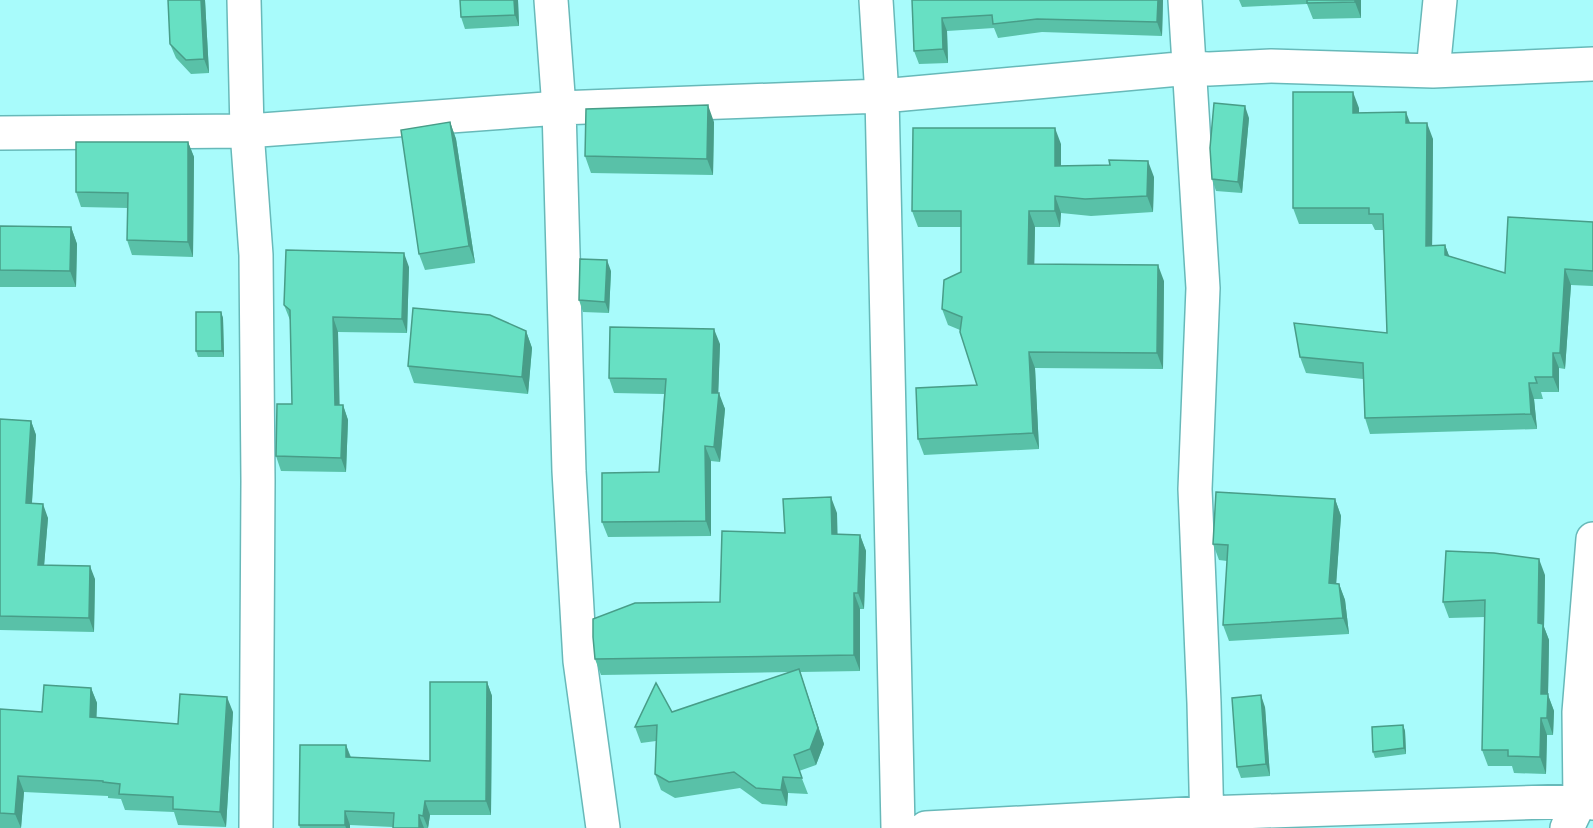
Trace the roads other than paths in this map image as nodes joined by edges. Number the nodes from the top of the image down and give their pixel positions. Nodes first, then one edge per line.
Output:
1 (244, 0) edge
2 (551, 0) edge
3 (876, 0) edge
4 (1185, 0) edge
5 (1440, 0) edge
6 (1593, 64) edge
7 (1190, 68) junction
8 (1433, 71) junction
9 (882, 96) junction
10 (559, 108) junction
11 (247, 131) junction
12 (0, 133) edge
13 (1593, 539) edge
14 (1580, 811) edge
15 (1206, 820) edge
16 (256, 828) edge
17 (603, 828) edge
18 (898, 828) edge
19 (926, 828) edge

1 - 11 street
2 - 10 street
3 - 9 street
4 - 7 street
5 - 8 street
6 - 8 street
7 - 8 street
7 - 9 street
7 - 15 street
9 - 10 street
9 - 18 street
10 - 11 street
10 - 17 street
11 - 12 street
11 - 16 street
13 - 14 street
14 - 15 street
15 - 19 street

